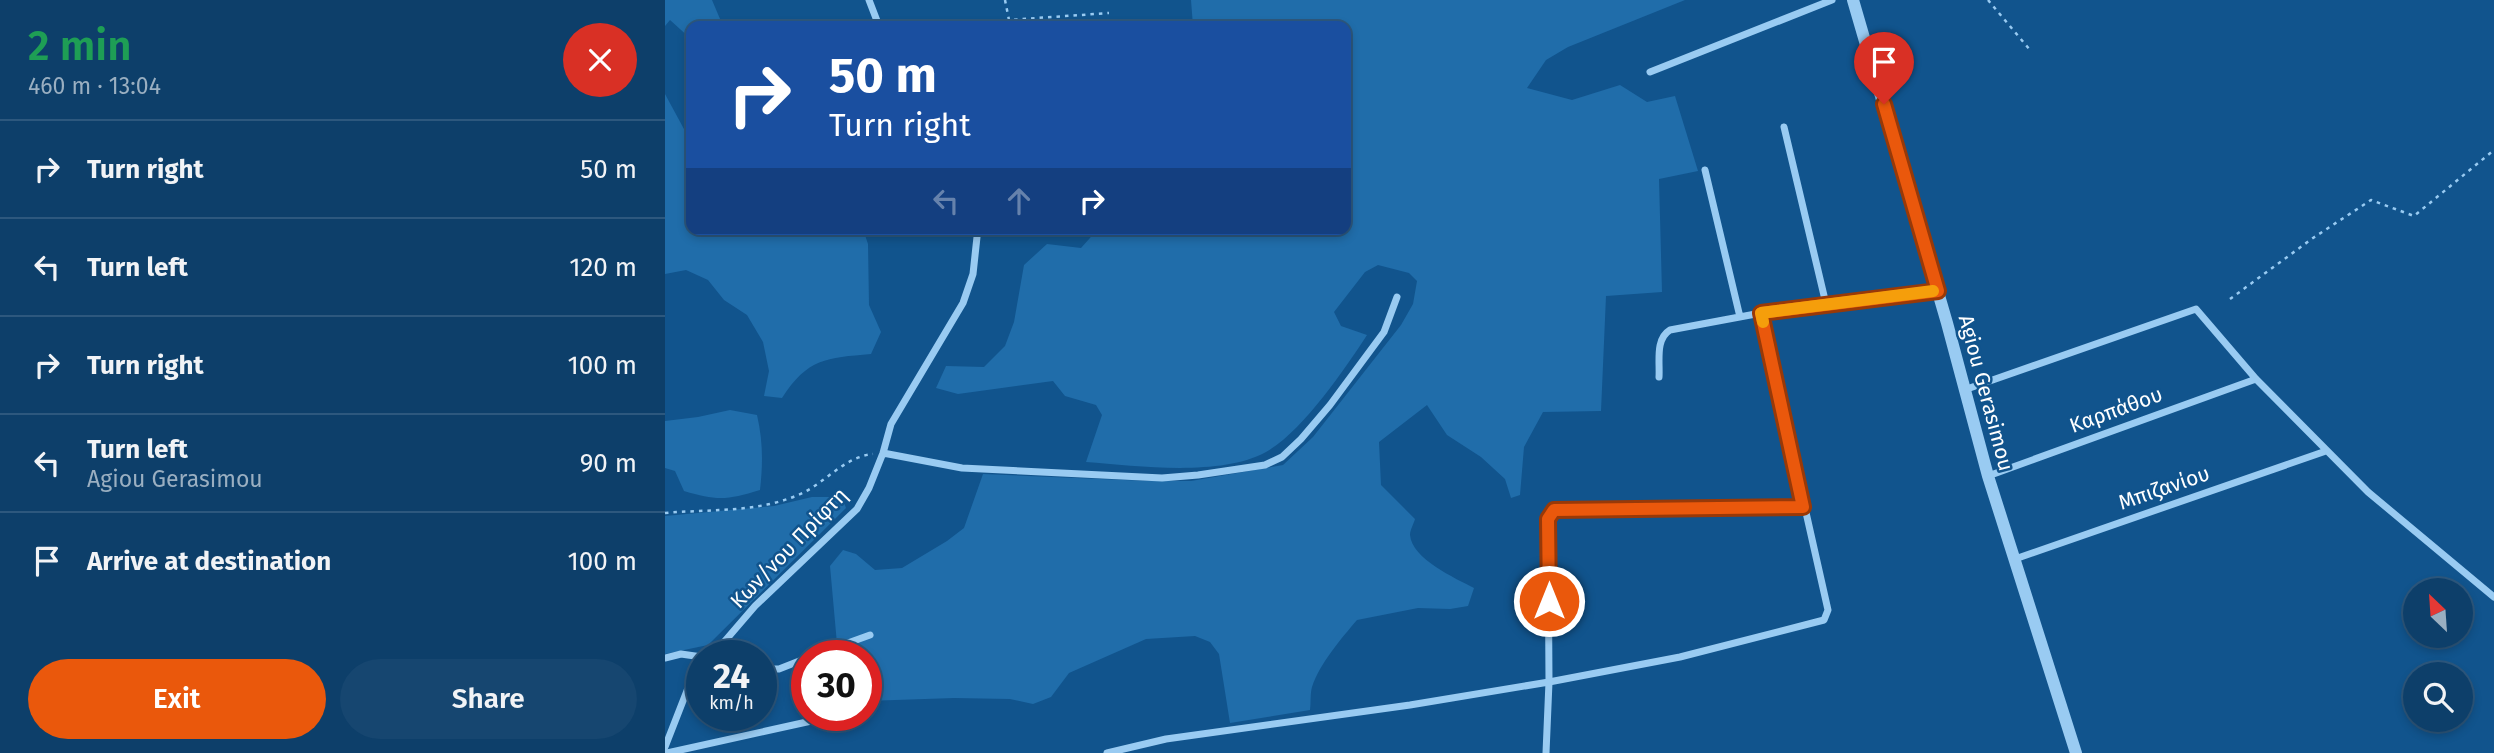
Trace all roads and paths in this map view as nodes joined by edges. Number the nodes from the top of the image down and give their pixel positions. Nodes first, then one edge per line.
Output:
1 (869, 0) edge
2 (1005, 0) edge
3 (1832, 0) edge
4 (1853, 0) edge
5 (1987, 0) edge
6 (1109, 13) dead end
7 (877, 21) edge
8 (2029, 50) dead end
9 (1650, 72) dead end
10 (1784, 127) dead end
11 (2494, 150) edge
12 (1705, 170) dead end
13 (976, 235) edge
14 (1938, 291) junction
15 (1397, 297) dead end
16 (2230, 299) dead end
17 (1826, 304) junction
18 (1761, 313) junction
19 (1740, 317) junction
20 (1659, 377) dead end
21 (2256, 379) junction
22 (1963, 390) junction
23 (2326, 451) junction
24 (883, 453) junction
25 (1988, 477) junction
26 (1803, 507) junction
27 (665, 513) edge
28 (2015, 559) junction
29 (2494, 597) edge
30 (870, 635) dead end
31 (726, 640) edge
32 (856, 640) edge
33 (686, 654) edge
34 (665, 658) edge
35 (1549, 682) junction
36 (686, 693) edge
37 (791, 726) edge
38 (665, 747) edge
39 (667, 753) edge
40 (1107, 753) edge
41 (1546, 753) edge
42 (2076, 753) edge

1 - 7 street
2 - 6 path
3 - 9 street
4 - 14 street, Agiou Gerasimou
5 - 8 path
10 - 17 street
11 - 16 path
12 - 19 street
13 - 24 street, Κων/νου Πρίφτη
14 - 17 street
14 - 22 street, Agiou Gerasimou
15 - 24 street
17 - 18 street
18 - 19 street
18 - 26 street
19 - 20 street
21 - 22 street
21 - 23 street
21 - 25 street, Καρπάθου
22 - 25 street, Agiou Gerasimou
23 - 28 street, Μπιζανίου
23 - 29 street
24 - 27 path
24 - 31 street, Κων/νου Πρίφτη
25 - 28 street, Agiou Gerasimou
26 - 35 street
26 - 35 street
28 - 42 street, Agiou Gerasimou
30 - 32 street
33 - 34 street
35 - 40 street
35 - 41 street
36 - 38 street
37 - 39 street

